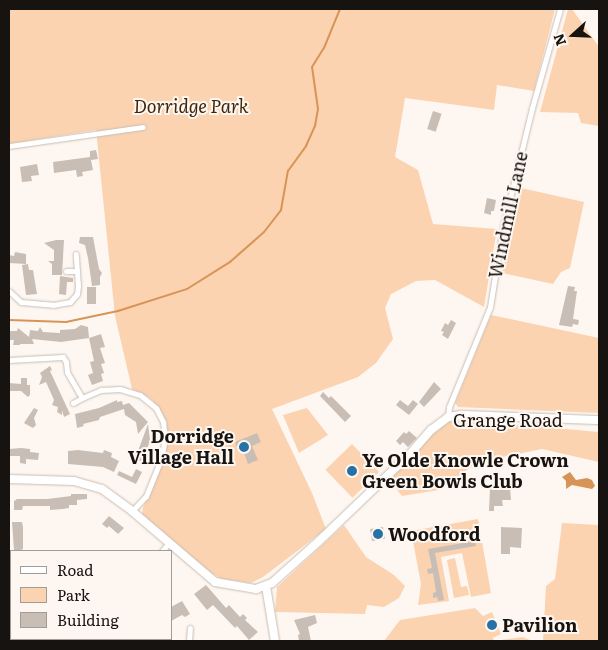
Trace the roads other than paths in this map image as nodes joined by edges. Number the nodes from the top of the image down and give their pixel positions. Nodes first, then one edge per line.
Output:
1 (560, 9) edge
2 (143, 127) dead end
3 (9, 146) edge
4 (76, 254) dead end
5 (66, 271) dead end
6 (77, 271) junction
7 (9, 291) edge
8 (9, 360) edge
9 (82, 398) junction
10 (73, 403) dead end
11 (448, 417) junction
12 (599, 420) edge
13 (9, 479) edge
14 (132, 511) junction
15 (169, 543) junction
16 (163, 550) edge
17 (266, 586) junction
18 (190, 628) dead end
19 (189, 641) edge
20 (274, 641) edge

1 - 11 street, Windmill Lane
2 - 3 street
4 - 6 street
5 - 6 street
6 - 7 street
8 - 9 street
9 - 10 street
9 - 14 street
11 - 12 main road, Grange Road
11 - 17 main road, Grange Road
13 - 14 main road
14 - 15 main road
15 - 16 street
15 - 17 main road
17 - 20 main road
18 - 19 street

